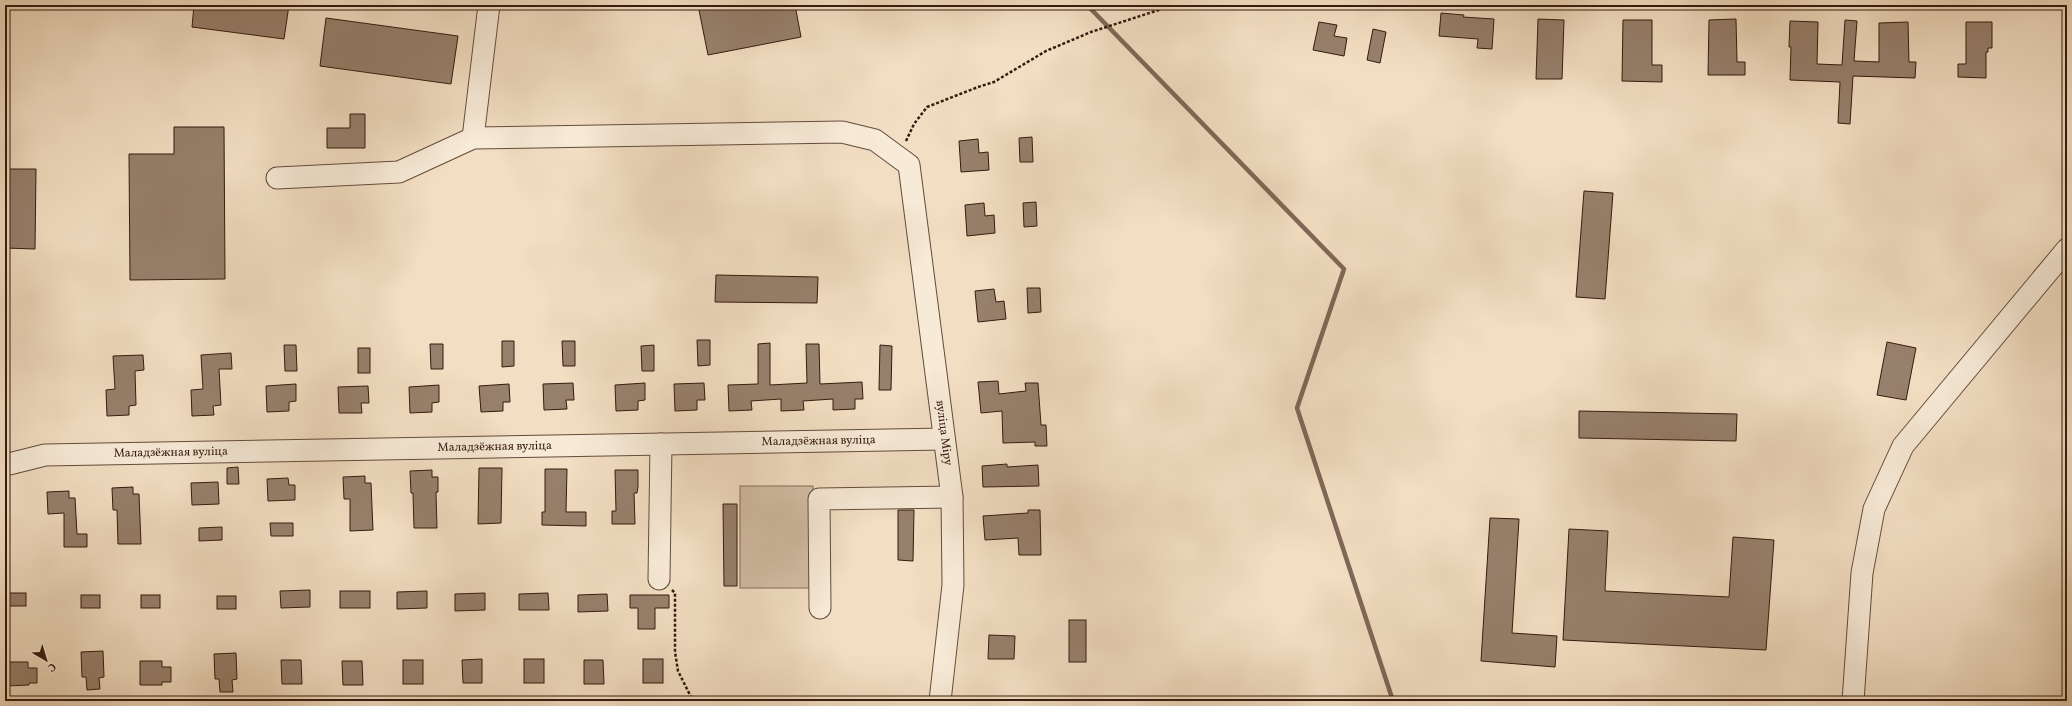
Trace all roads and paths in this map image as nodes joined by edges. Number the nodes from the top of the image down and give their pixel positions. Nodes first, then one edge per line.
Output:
1 (489, 5) edge
2 (1174, 5) edge
3 (473, 138) junction
4 (904, 161) junction
5 (277, 178) dead end
6 (2067, 249) edge
7 (944, 439) junction
8 (661, 444) junction
9 (5, 465) edge
10 (952, 497) junction
11 (659, 578) joint
12 (820, 608) dead end
13 (693, 701) edge
14 (940, 701) edge
15 (1853, 701) edge

1 - 3 street
2 - 4 path
3 - 4 street
3 - 5 street
4 - 7 street, вуліца Міру
6 - 15 street
7 - 8 street, Маладзёжная вуліца
7 - 10 street, вуліца Міру
8 - 9 street, Маладзёжная вуліца
8 - 11 street
10 - 12 street
10 - 14 street, вуліца Міру
11 - 13 path

